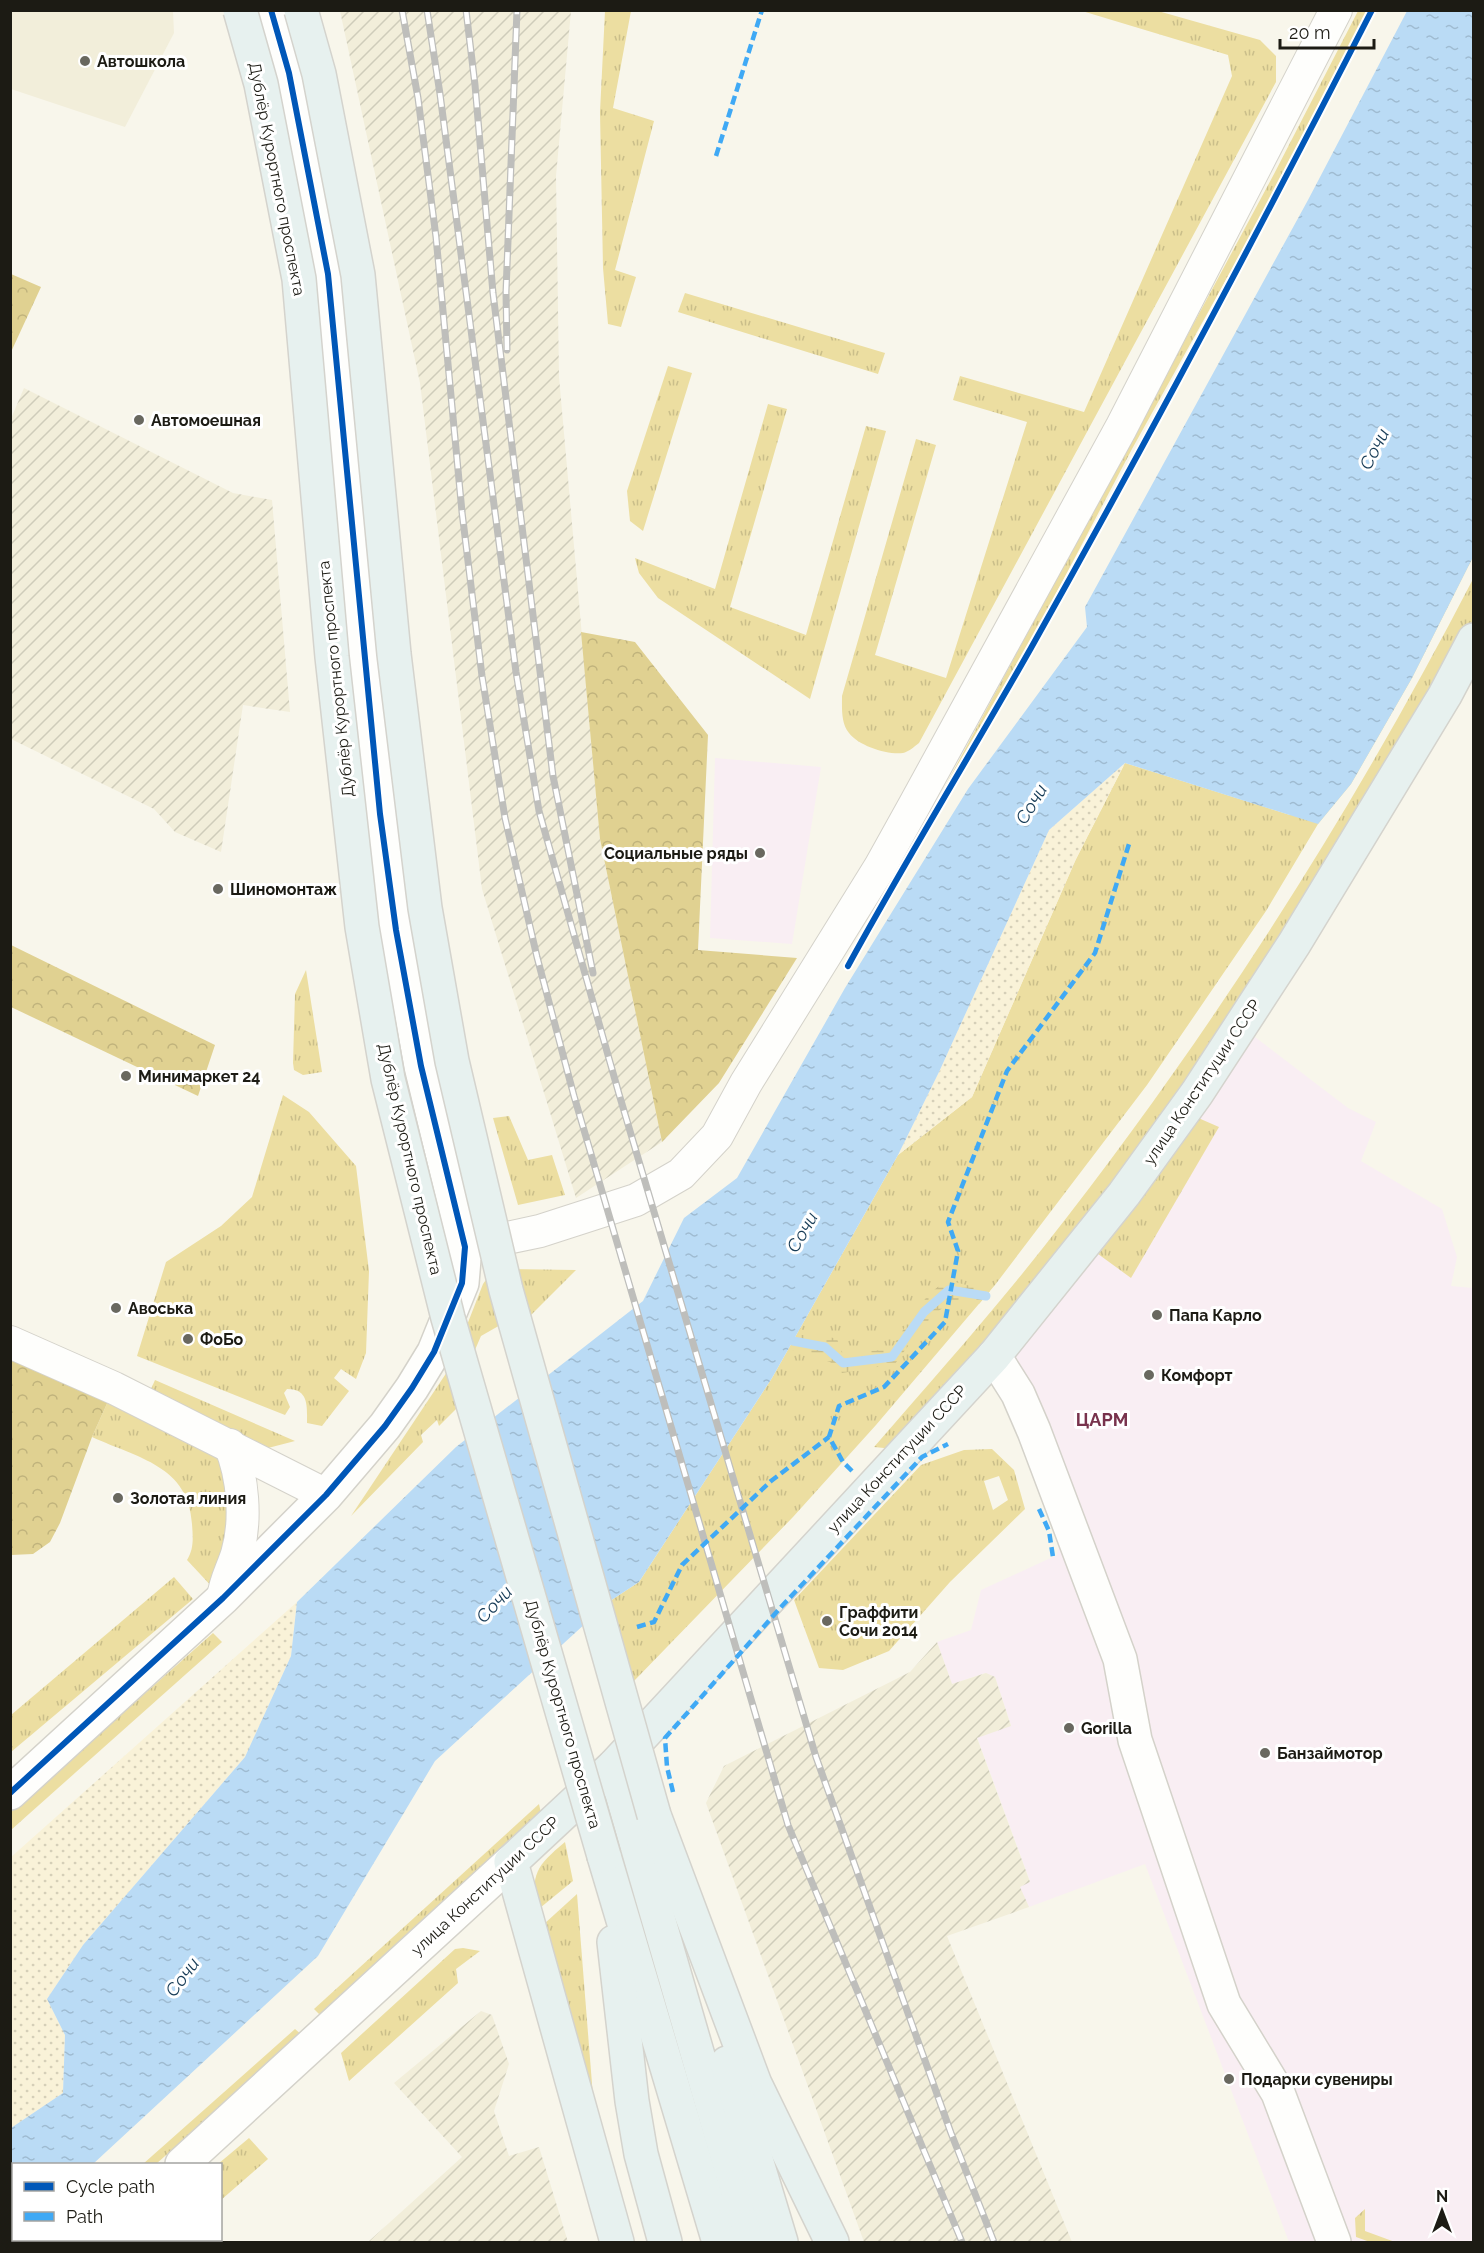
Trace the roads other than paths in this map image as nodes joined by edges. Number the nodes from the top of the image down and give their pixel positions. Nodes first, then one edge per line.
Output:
1 (240, 10) edge
2 (271, 10) edge
3 (301, 10) edge
4 (1336, 10) edge
5 (1473, 640) edge
6 (465, 1247) junction
7 (10, 1342) edge
8 (994, 1356) junction
9 (230, 1445) junction
10 (326, 1495) junction
11 (223, 1598) junction
12 (614, 1766) junction
13 (10, 1793) edge
14 (654, 1815) junction
15 (604, 1856) junction
16 (512, 1862) junction
17 (183, 2163) edge
18 (617, 2242) edge
19 (665, 2242) edge
20 (719, 2242) edge
21 (752, 2242) edge
22 (781, 2242) edge
23 (832, 2242) edge
24 (1334, 2242) edge

1 - 15 main road, Дублёр Курортного проспекта, bridge
2 - 6 street
3 - 14 main road, bridge
4 - 6 street
5 - 8 main road, улица Конституции СССР
6 - 10 street
7 - 9 street
8 - 12 main road, улица Конституции СССР
8 - 24 street
9 - 10 street
9 - 11 street
10 - 11 street
11 - 13 street
12 - 16 main road, улица Конституции СССР
12 - 21 main road
14 - 22 main road
14 - 23 main road
15 - 19 main road
15 - 20 main road, Дублёр Курортного проспекта
16 - 17 street, улица Конституции СССР
16 - 18 main road

